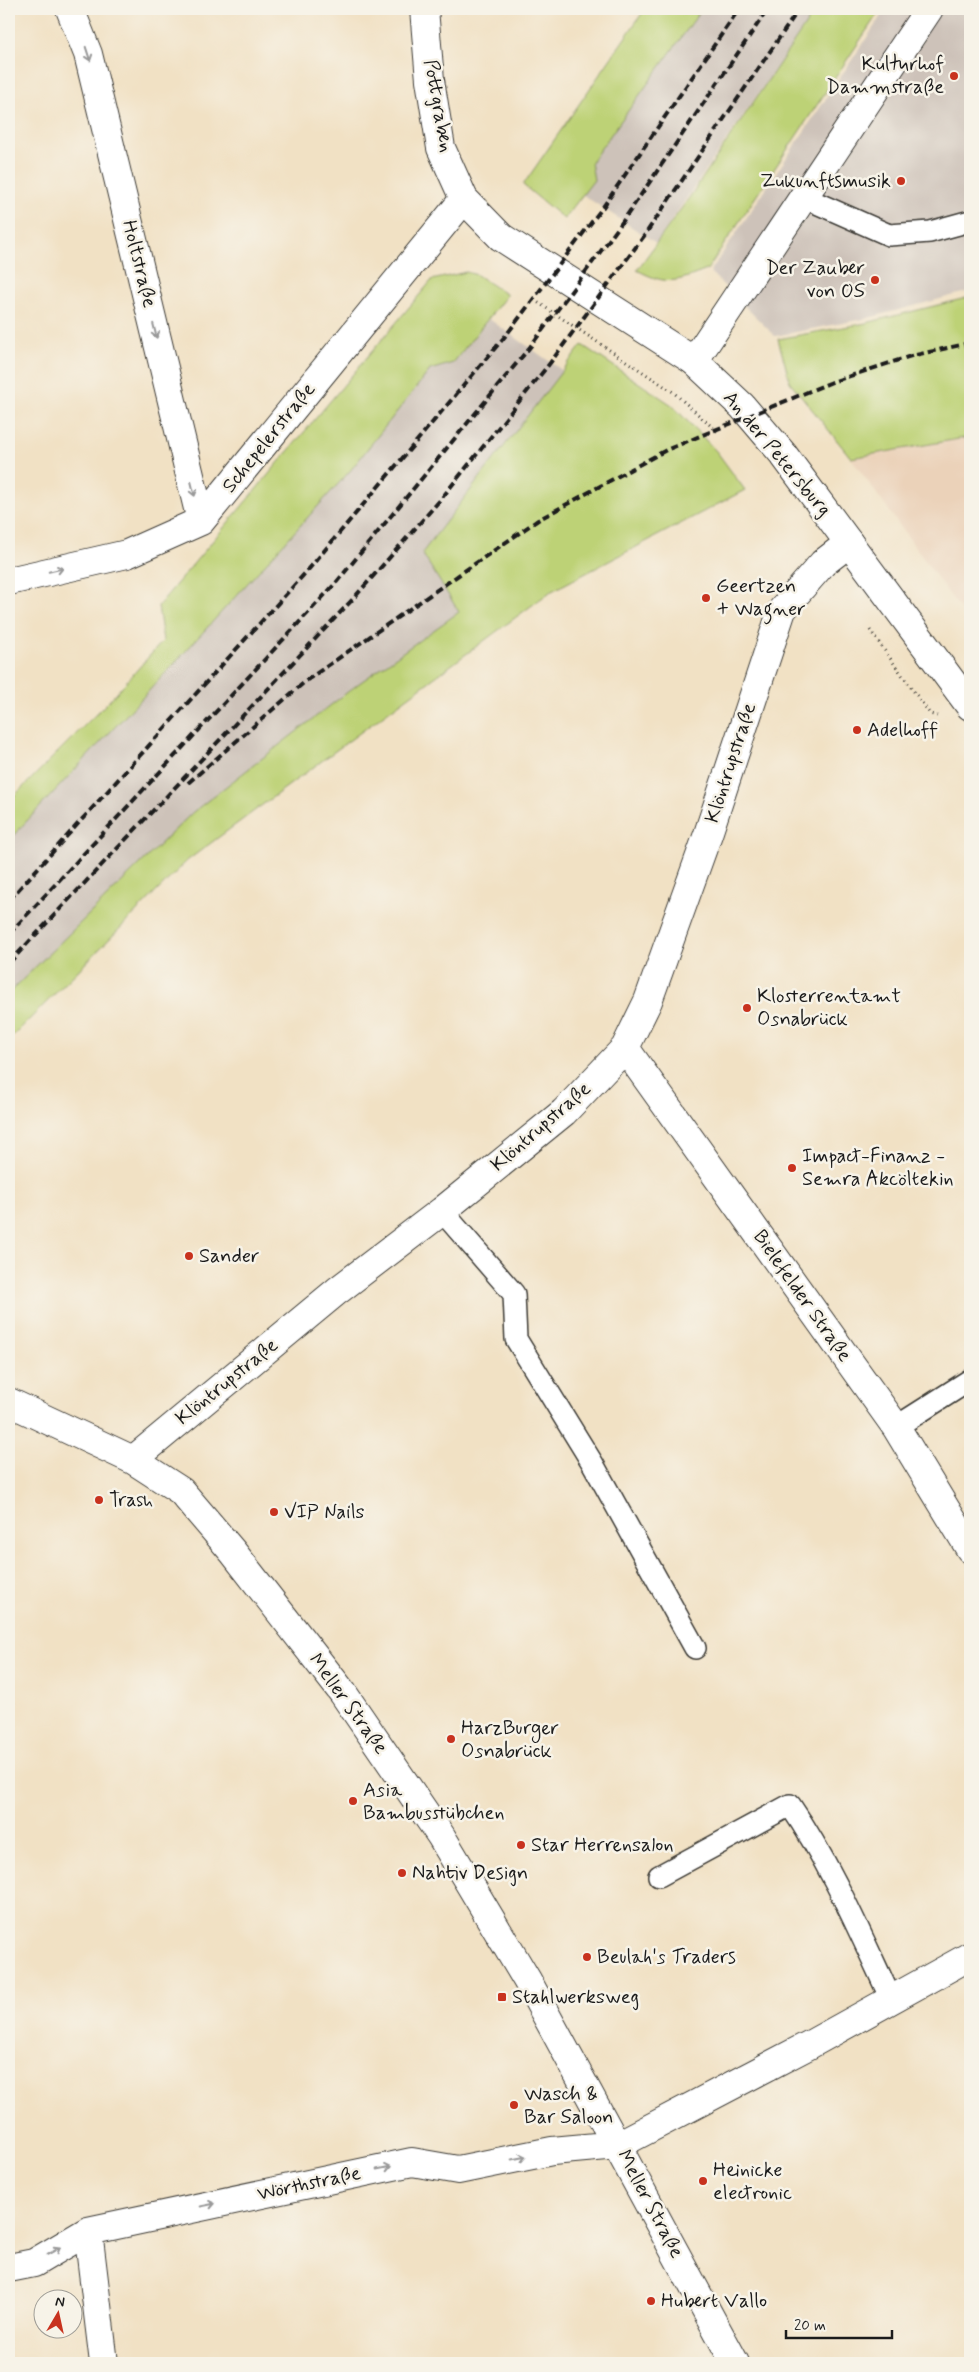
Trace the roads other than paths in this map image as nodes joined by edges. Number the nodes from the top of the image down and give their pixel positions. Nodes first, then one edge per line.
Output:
1 (70, 9) edge
2 (424, 9) edge
3 (929, 9) edge
4 (804, 196) junction
5 (464, 199) junction
6 (970, 221) edge
7 (694, 361) junction
8 (201, 521) junction
9 (849, 543) junction
10 (9, 581) edge
11 (970, 706) edge
12 (626, 1048) junction
13 (442, 1211) junction
14 (970, 1380) edge
15 (9, 1402) edge
16 (896, 1427) junction
17 (133, 1460) junction
18 (970, 1549) edge
19 (695, 1648) dead end
20 (659, 1876) dead end
21 (970, 1956) edge
22 (892, 1998) junction
23 (618, 2145) junction
24 (88, 2231) junction
25 (9, 2268) edge
26 (104, 2363) edge
27 (735, 2363) edge

1 -> 8 street, Holtstraße
2 - 5 street, Pottgraben
3 - 4 street
4 - 6 lane
4 - 7 street
5 - 7 street, An der Petersburg
5 - 8 street, Schepelerstraße
7 - 9 street, An der Petersburg
10 -> 8 street, Schepelerstraße
9 - 11 street, An der Petersburg
9 - 12 street, Klöntrupstraße
12 - 13 street, Klöntrupstraße
12 - 16 street, Bielefelder Straße
13 - 17 street, Klöntrupstraße
13 - 19 lane
14 - 16 lane
15 - 17 street, Meller Straße
16 - 18 street, Bielefelder Straße
17 - 23 street, Meller Straße
20 - 22 lane
21 - 22 street
22 - 23 street
24 -> 23 street, Wörthstraße
23 - 27 street, Meller Straße
25 -> 24 street, Wörthstraße
24 - 26 street

